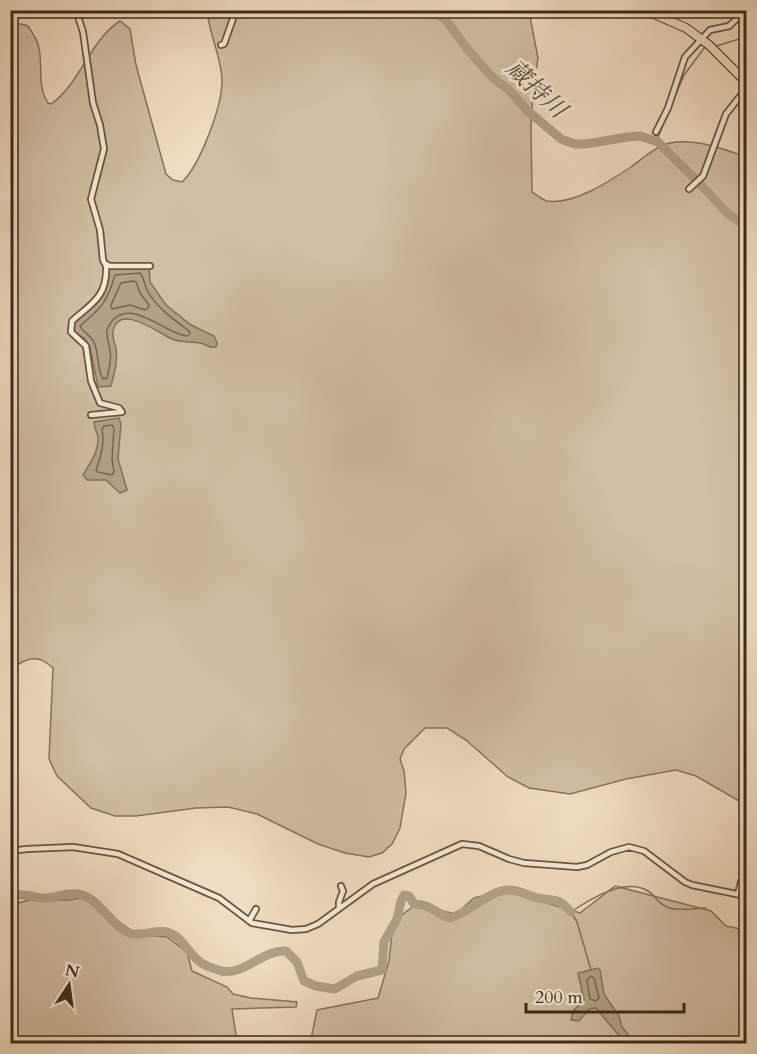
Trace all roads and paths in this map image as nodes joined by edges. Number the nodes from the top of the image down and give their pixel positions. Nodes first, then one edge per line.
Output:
1 (76, 10) edge
2 (236, 10) edge
3 (645, 10) edge
4 (746, 10) edge
5 (701, 39) junction
6 (221, 45) dead end
7 (747, 82) edge
8 (747, 89) edge
9 (656, 132) dead end
10 (689, 189) dead end
11 (106, 264) junction
12 (150, 266) dead end
13 (91, 415) dead end
14 (10, 851) edge
15 (741, 882) dead end
16 (341, 886) dead end
17 (738, 894) junction
18 (747, 897) edge
19 (339, 908) junction
20 (256, 909) dead end
21 (249, 921) junction

1 - 11 street
2 - 6 street
3 - 5 main road
4 - 5 street
5 - 7 main road
5 - 9 street
8 - 10 street
11 - 12 street
11 - 13 street
14 - 21 street
15 - 17 street
16 - 19 street
17 - 18 street
17 - 19 street
19 - 21 street
20 - 21 street

